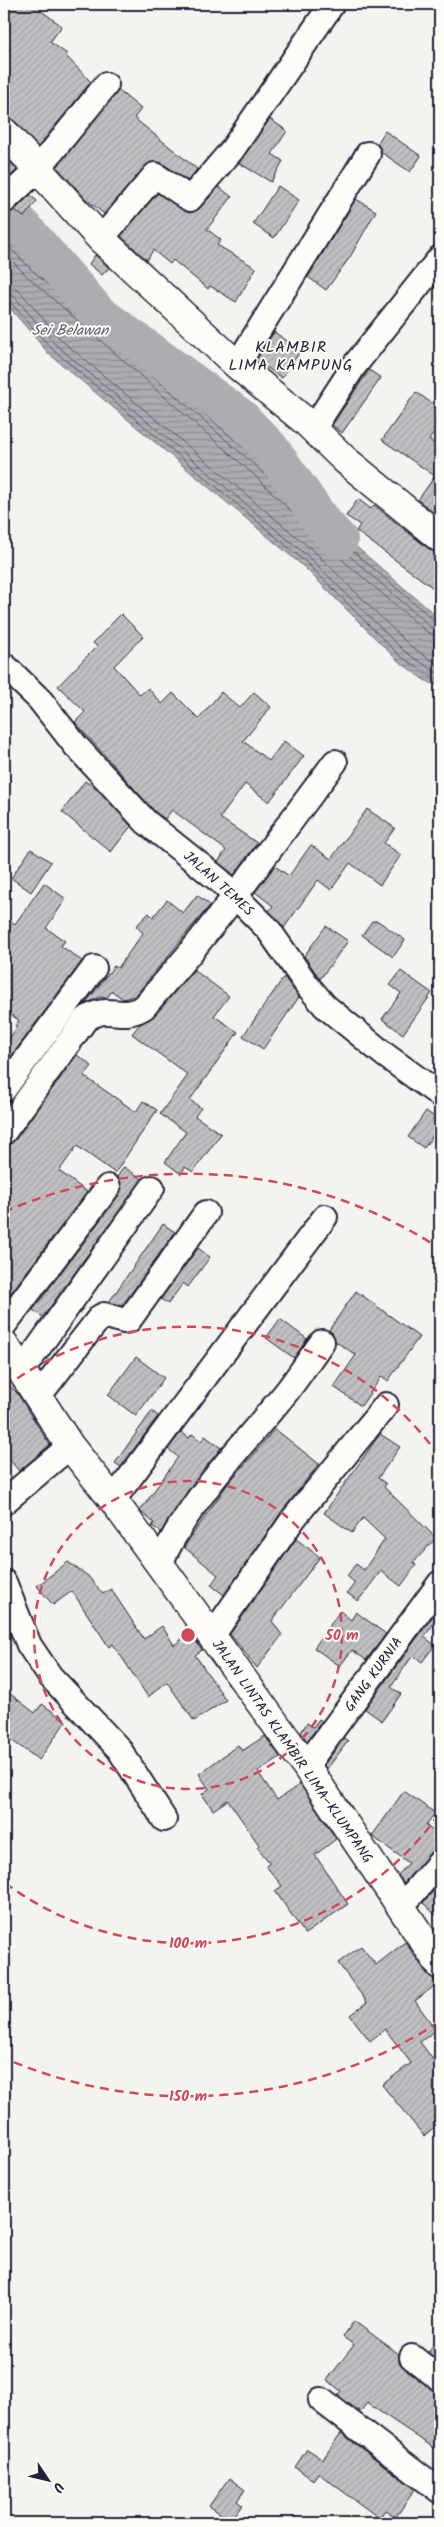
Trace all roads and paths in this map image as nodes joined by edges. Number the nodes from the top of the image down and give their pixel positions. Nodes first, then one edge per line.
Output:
1 (332, 4) edge
2 (106, 85) dead end
3 (4, 132) edge
4 (368, 154) dead end
5 (37, 170) junction
6 (4, 201) edge
7 (101, 239) junction
8 (440, 258) edge
9 (237, 365) junction
10 (313, 429) junction
11 (440, 538) edge
12 (4, 665) edge
13 (334, 762) dead end
14 (236, 895) junction
15 (94, 968) dead end
16 (4, 1089) edge
17 (440, 1095) edge
18 (4, 1132) edge
19 (108, 1187) dead end
20 (152, 1188) dead end
21 (206, 1213) dead end
22 (325, 1217) dead end
23 (4, 1325) edge
24 (322, 1342) dead end
25 (4, 1344) edge
26 (21, 1372) junction
27 (38, 1397) junction
28 (386, 1405) dead end
29 (70, 1446) junction
30 (113, 1500) junction
31 (4, 1502) edge
32 (160, 1564) junction
33 (4, 1582) edge
34 (440, 1583) edge
35 (212, 1636) junction
36 (306, 1766) junction
37 (164, 1819) dead end
38 (440, 1862) edge
39 (401, 1907) junction
40 (440, 1965) edge
41 (412, 2357) dead end
42 (440, 2379) edge
43 (321, 2400) dead end
44 (440, 2491) edge

1 - 7 street
2 - 5 street
3 - 5 main road
4 - 9 street
5 - 6 street
5 - 7 main road
7 - 9 main road
8 - 10 street
9 - 10 main road
10 - 11 main road
12 - 14 street, JALAN TEMES
13 - 14 street
14 - 17 street, JALAN TEMES
14 - 18 street
15 - 16 street
19 - 23 street
20 - 26 street
21 - 27 street
22 - 30 street
24 - 32 street
25 - 26 main road, JALAN LINTAS KLAMBIR LIMA–KLUMPANG
26 - 27 main road, JALAN LINTAS KLAMBIR LIMA–KLUMPANG
27 - 29 main road, JALAN LINTAS KLAMBIR LIMA–KLUMPANG
28 - 35 street
29 - 30 main road, JALAN LINTAS KLAMBIR LIMA–KLUMPANG
29 - 31 street
30 - 32 main road, JALAN LINTAS KLAMBIR LIMA–KLUMPANG
32 - 35 main road, JALAN LINTAS KLAMBIR LIMA–KLUMPANG
33 - 37 street
34 - 36 street, GANG KURNIA
35 - 36 main road, JALAN LINTAS KLAMBIR LIMA–KLUMPANG
36 - 39 main road, JALAN LINTAS KLAMBIR LIMA–KLUMPANG
38 - 39 street
39 - 40 main road, JALAN LINTAS KLAMBIR LIMA–KLUMPANG
41 - 42 street
43 - 44 street

